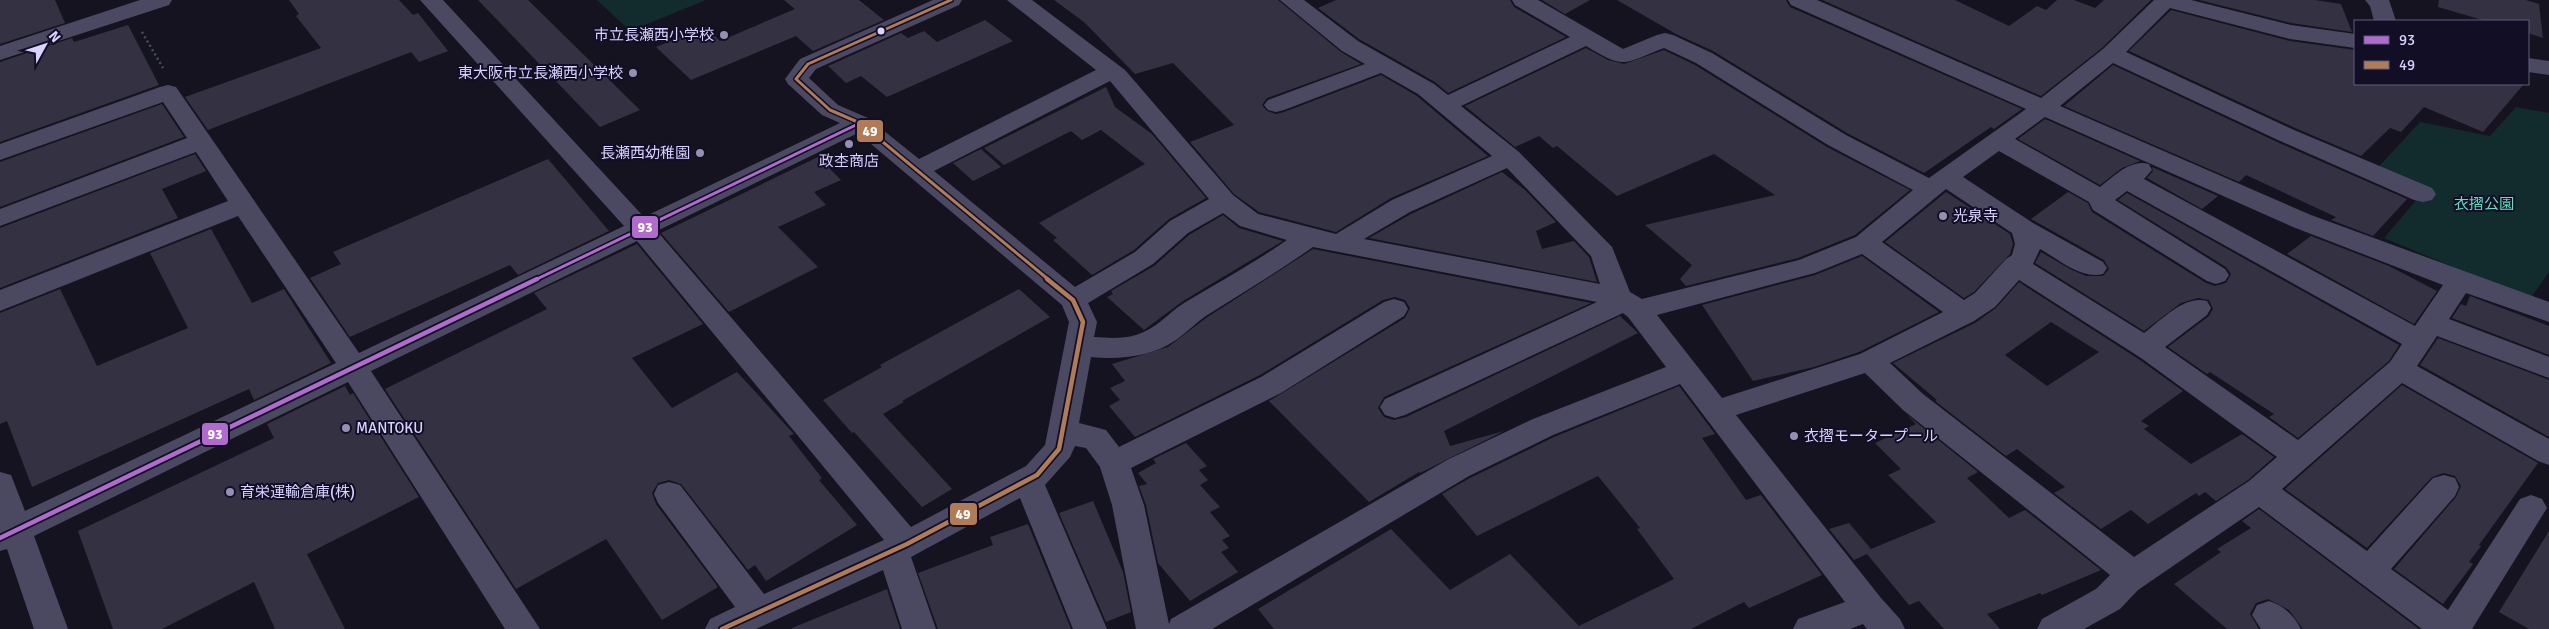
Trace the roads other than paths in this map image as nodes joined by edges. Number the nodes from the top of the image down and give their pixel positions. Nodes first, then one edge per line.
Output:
1 (162, 0) edge
2 (431, 0) edge
3 (951, 0) edge
4 (1018, 0) edge
5 (1291, 0) edge
6 (1523, 0) edge
7 (1799, 0) edge
8 (2376, 0) edge
9 (2157, 2) edge
10 (127, 5) edge
11 (2384, 20) edge
12 (1587, 37) junction
13 (2354, 41) edge
14 (0, 53) edge
15 (2111, 54) junction
16 (1382, 65) junction
17 (2529, 65) edge
18 (2549, 68) edge
19 (1112, 71) junction
20 (1276, 105) dead end
21 (1445, 105) junction
22 (2043, 108) junction
23 (860, 123) junction
24 (1998, 140) junction
25 (201, 141) junction
26 (0, 152) edge
27 (1510, 157) junction
28 (2158, 158) junction
29 (917, 170) junction
30 (2126, 180) junction
31 (1938, 184) junction
32 (2424, 194) dead end
33 (2101, 198) junction
34 (1224, 201) junction
35 (244, 204) junction
36 (0, 218) edge
37 (2024, 229) junction
38 (641, 230) junction
39 (1308, 237) junction
40 (1340, 243) junction
41 (1864, 243) junction
42 (2015, 265) junction
43 (2094, 268) dead end
44 (2216, 275) dead end
45 (2460, 281) junction
46 (1073, 300) junction
47 (0, 301) edge
48 (2544, 302) edge
49 (1627, 303) junction
50 (1394, 308) dead end
51 (2197, 308) dead end
52 (1964, 314) junction
53 (2425, 332) junction
54 (1078, 346) junction
55 (2145, 347) junction
56 (1870, 361) junction
57 (354, 368) junction
58 (2549, 368) edge
59 (2400, 369) junction
60 (1684, 371) junction
61 (1395, 406) dead end
62 (1715, 411) junction
63 (1063, 432) junction
64 (2549, 453) edge
65 (2299, 457) junction
66 (1114, 463) junction
67 (1028, 480) junction
68 (0, 484) edge
69 (2444, 487) dead end
70 (2260, 490) junction
71 (669, 494) dead end
72 (2531, 508) dead end
73 (8, 534) edge
74 (900, 547) junction
75 (2369, 571) junction
76 (2134, 575) junction
77 (758, 612) junction
78 (1879, 618) edge
79 (51, 629) edge
80 (523, 629) edge
81 (722, 629) edge
82 (918, 629) edge
83 (1090, 629) edge
84 (1153, 629) edge
85 (1183, 629) edge
86 (1810, 629) edge
87 (2054, 629) edge
88 (2447, 629) edge
89 (2454, 629) edge

1 - 10 street
2 - 38 street
3 - 23 street
4 - 19 street
5 - 16 street
6 - 12 street
7 - 22 street
8 - 11 street
9 - 13 street
9 - 15 street
10 - 14 street
12 - 21 street
12 - 31 street
15 - 22 street
15 - 32 street
16 - 20 street
16 - 21 street
17 - 18 street
19 - 29 street
19 - 34 street
21 - 27 street
22 - 24 street
22 - 28 street
23 - 29 street
23 - 38 street
24 - 31 street
24 - 33 street
25 - 26 street
25 - 35 street
25 - 36 street
27 - 40 street
27 - 49 street
28 - 30 street
28 - 45 street
29 - 46 street
30 - 33 street
30 - 53 street
31 - 37 street
31 - 41 street
33 - 44 street
34 - 39 street
34 - 46 street
35 - 47 street
35 - 57 street
37 - 42 street
37 - 43 street
38 - 57 street
38 - 74 street
39 - 40 street
39 - 54 street
40 - 49 street
41 - 49 street
41 - 52 street
42 - 52 street
42 - 55 street
45 - 48 street
45 - 53 street
46 - 54 street
49 - 60 street
49 - 61 street
50 - 66 street
51 - 55 street
52 - 56 street
53 - 58 street
53 - 59 street
54 - 63 street
55 - 65 street
56 - 62 street
56 - 76 street
57 - 73 street
57 - 80 street
59 - 64 street
59 - 65 street
60 - 62 street
60 - 85 street
62 - 78 street
63 - 66 street
63 - 67 street
65 - 70 street
66 - 84 street
67 - 74 street
67 - 83 street
68 - 73 street
69 - 75 street
70 - 75 street
70 - 76 street
71 - 77 street
72 - 89 street
73 - 79 street
74 - 77 street
74 - 82 street
75 - 88 street
76 - 87 street
77 - 81 street
78 - 86 street

